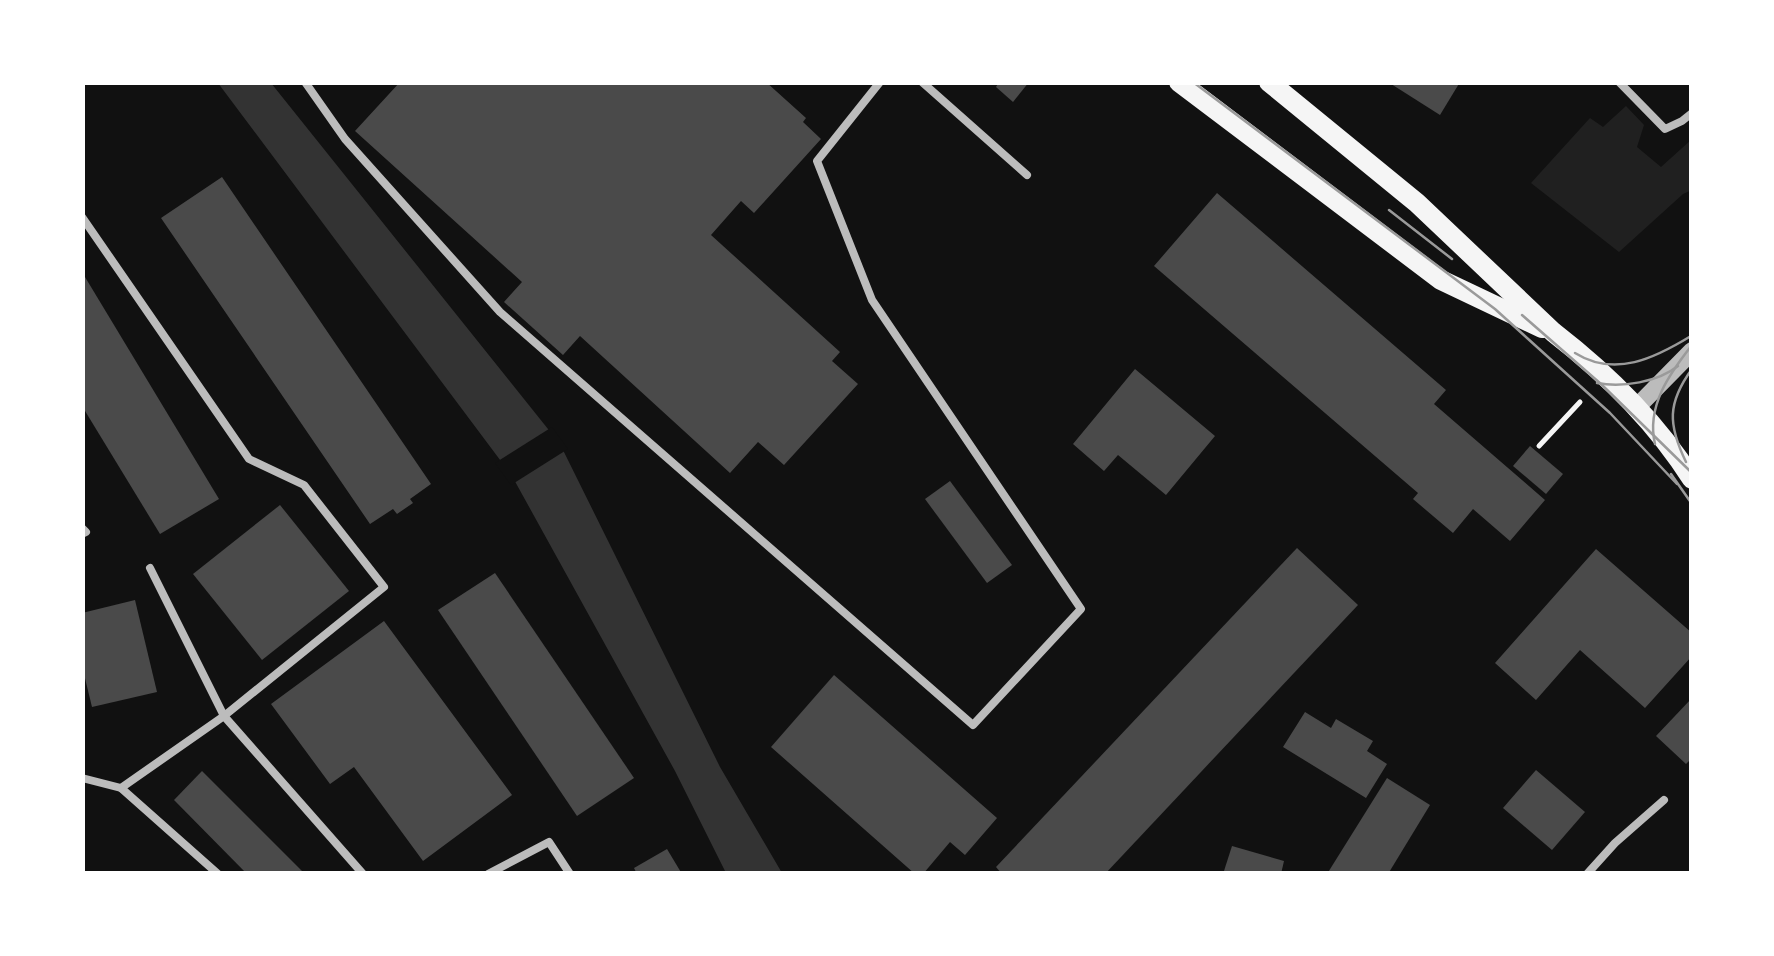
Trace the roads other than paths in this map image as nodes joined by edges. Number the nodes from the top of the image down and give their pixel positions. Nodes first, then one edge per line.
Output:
1 (305, 82) edge
2 (880, 82) edge
3 (922, 82) edge
4 (1179, 82) edge
5 (1269, 82) edge
6 (1618, 82) edge
7 (1692, 113) edge
8 (1027, 175) dead end
9 (82, 217) edge
10 (1553, 332) junction
11 (1692, 351) edge
12 (1636, 408) junction
13 (1692, 479) edge
14 (150, 568) dead end
15 (224, 716) junction
16 (82, 778) edge
17 (121, 788) junction
18 (1664, 800) dead end
19 (218, 874) edge
20 (364, 874) edge
21 (488, 874) edge
22 (570, 874) edge
23 (1588, 874) edge

1 - 2 lane
3 - 8 lane
4 - 10 main road
5 - 10 main road
6 - 7 lane
9 - 15 lane
10 - 12 main road
11 - 12 street
12 - 13 main road
14 - 15 lane
15 - 17 lane
15 - 20 lane
16 - 17 lane
17 - 19 lane
18 - 23 lane
21 - 22 lane

